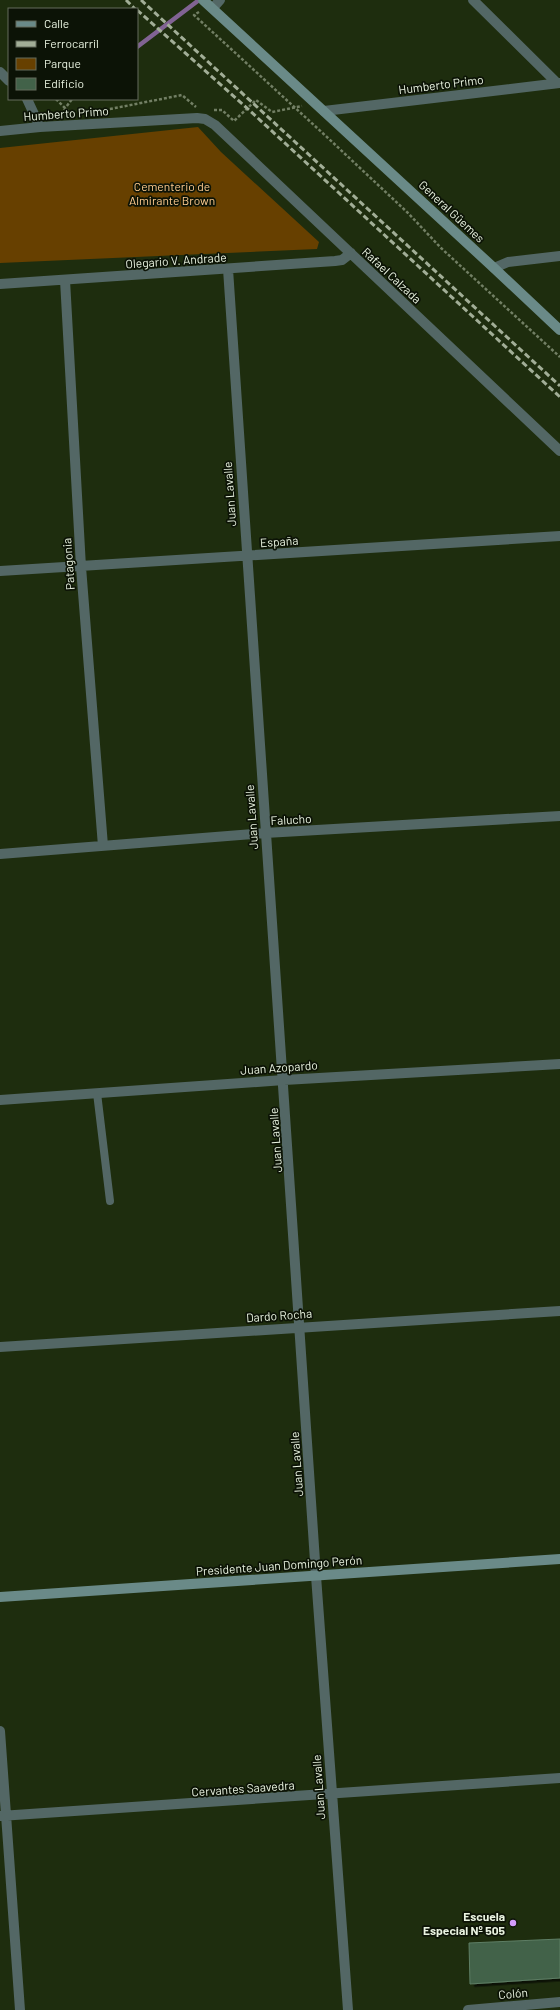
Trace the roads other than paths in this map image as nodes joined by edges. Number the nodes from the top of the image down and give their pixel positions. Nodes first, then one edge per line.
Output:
1 (220, 0) edge
2 (473, 0) edge
3 (206, 6) edge
4 (0, 72) edge
5 (8, 79) edge
6 (559, 83) edge
7 (27, 100) edge
8 (324, 111) junction
9 (205, 119) joint
10 (40, 127) junction
11 (0, 131) edge
12 (351, 253) junction
13 (560, 256) edge
14 (494, 268) junction
15 (228, 269) junction
16 (65, 280) junction
17 (0, 284) edge
18 (560, 330) edge
19 (560, 451) edge
20 (560, 536) edge
21 (246, 556) junction
22 (81, 567) junction
23 (0, 571) edge
24 (560, 816) edge
25 (266, 833) junction
26 (103, 846) junction
27 (0, 854) edge
28 (560, 1064) edge
29 (284, 1080) junction
30 (97, 1093) junction
31 (0, 1100) edge
32 (110, 1201) dead end
33 (560, 1311) edge
34 (300, 1326) junction
35 (0, 1347) edge
36 (560, 1559) edge
37 (316, 1576) junction
38 (0, 1597) edge
39 (0, 1732) edge
40 (560, 1778) edge
41 (332, 1795) junction
42 (3, 1816) edge
43 (560, 2002) edge
44 (20, 2010) edge
45 (348, 2010) edge
46 (468, 2010) edge

1 - 3 street
2 - 6 street
3 - 8 street, General Güemes
4 - 5 street
6 - 8 street, Humberto Primo
7 - 10 street
8 - 14 street, General Güemes
9 - 10 street, Humberto Primo
9 - 12 street, Rafael Calzada
10 - 11 street, Humberto Primo
12 - 15 street, Olegario V. Andrade
12 - 19 street, Rafael Calzada
13 - 14 street
14 - 18 street, General Güemes
15 - 16 street, Olegario V. Andrade
15 - 21 street, Juan Lavalle
16 - 17 street, Olegario V. Andrade
16 - 22 street, Patagonia
20 - 21 street, España
21 - 22 street, España
21 - 25 street, Juan Lavalle
22 - 23 street, España
22 - 26 street, Patagonia
24 - 25 street, Falucho
25 - 26 street, Falucho
25 - 29 street, Juan Lavalle
26 - 27 street, Falucho
28 - 29 street, Juan Azopardo
29 - 30 street, Juan Azopardo
29 - 34 street, Juan Lavalle
30 - 31 street, Juan Azopardo
30 - 32 lane
33 - 34 street, Dardo Rocha
34 - 35 street, Dardo Rocha
34 - 37 street, Juan Lavalle
36 - 37 street, Presidente Juan Domingo Perón
37 - 38 street, Presidente Juan Domingo Perón
37 - 41 street, Juan Lavalle
39 - 42 street
40 - 41 street, Cervantes Saavedra
41 - 42 street, Cervantes Saavedra
41 - 45 street, Juan Lavalle
42 - 44 street
43 - 46 street, Colón

